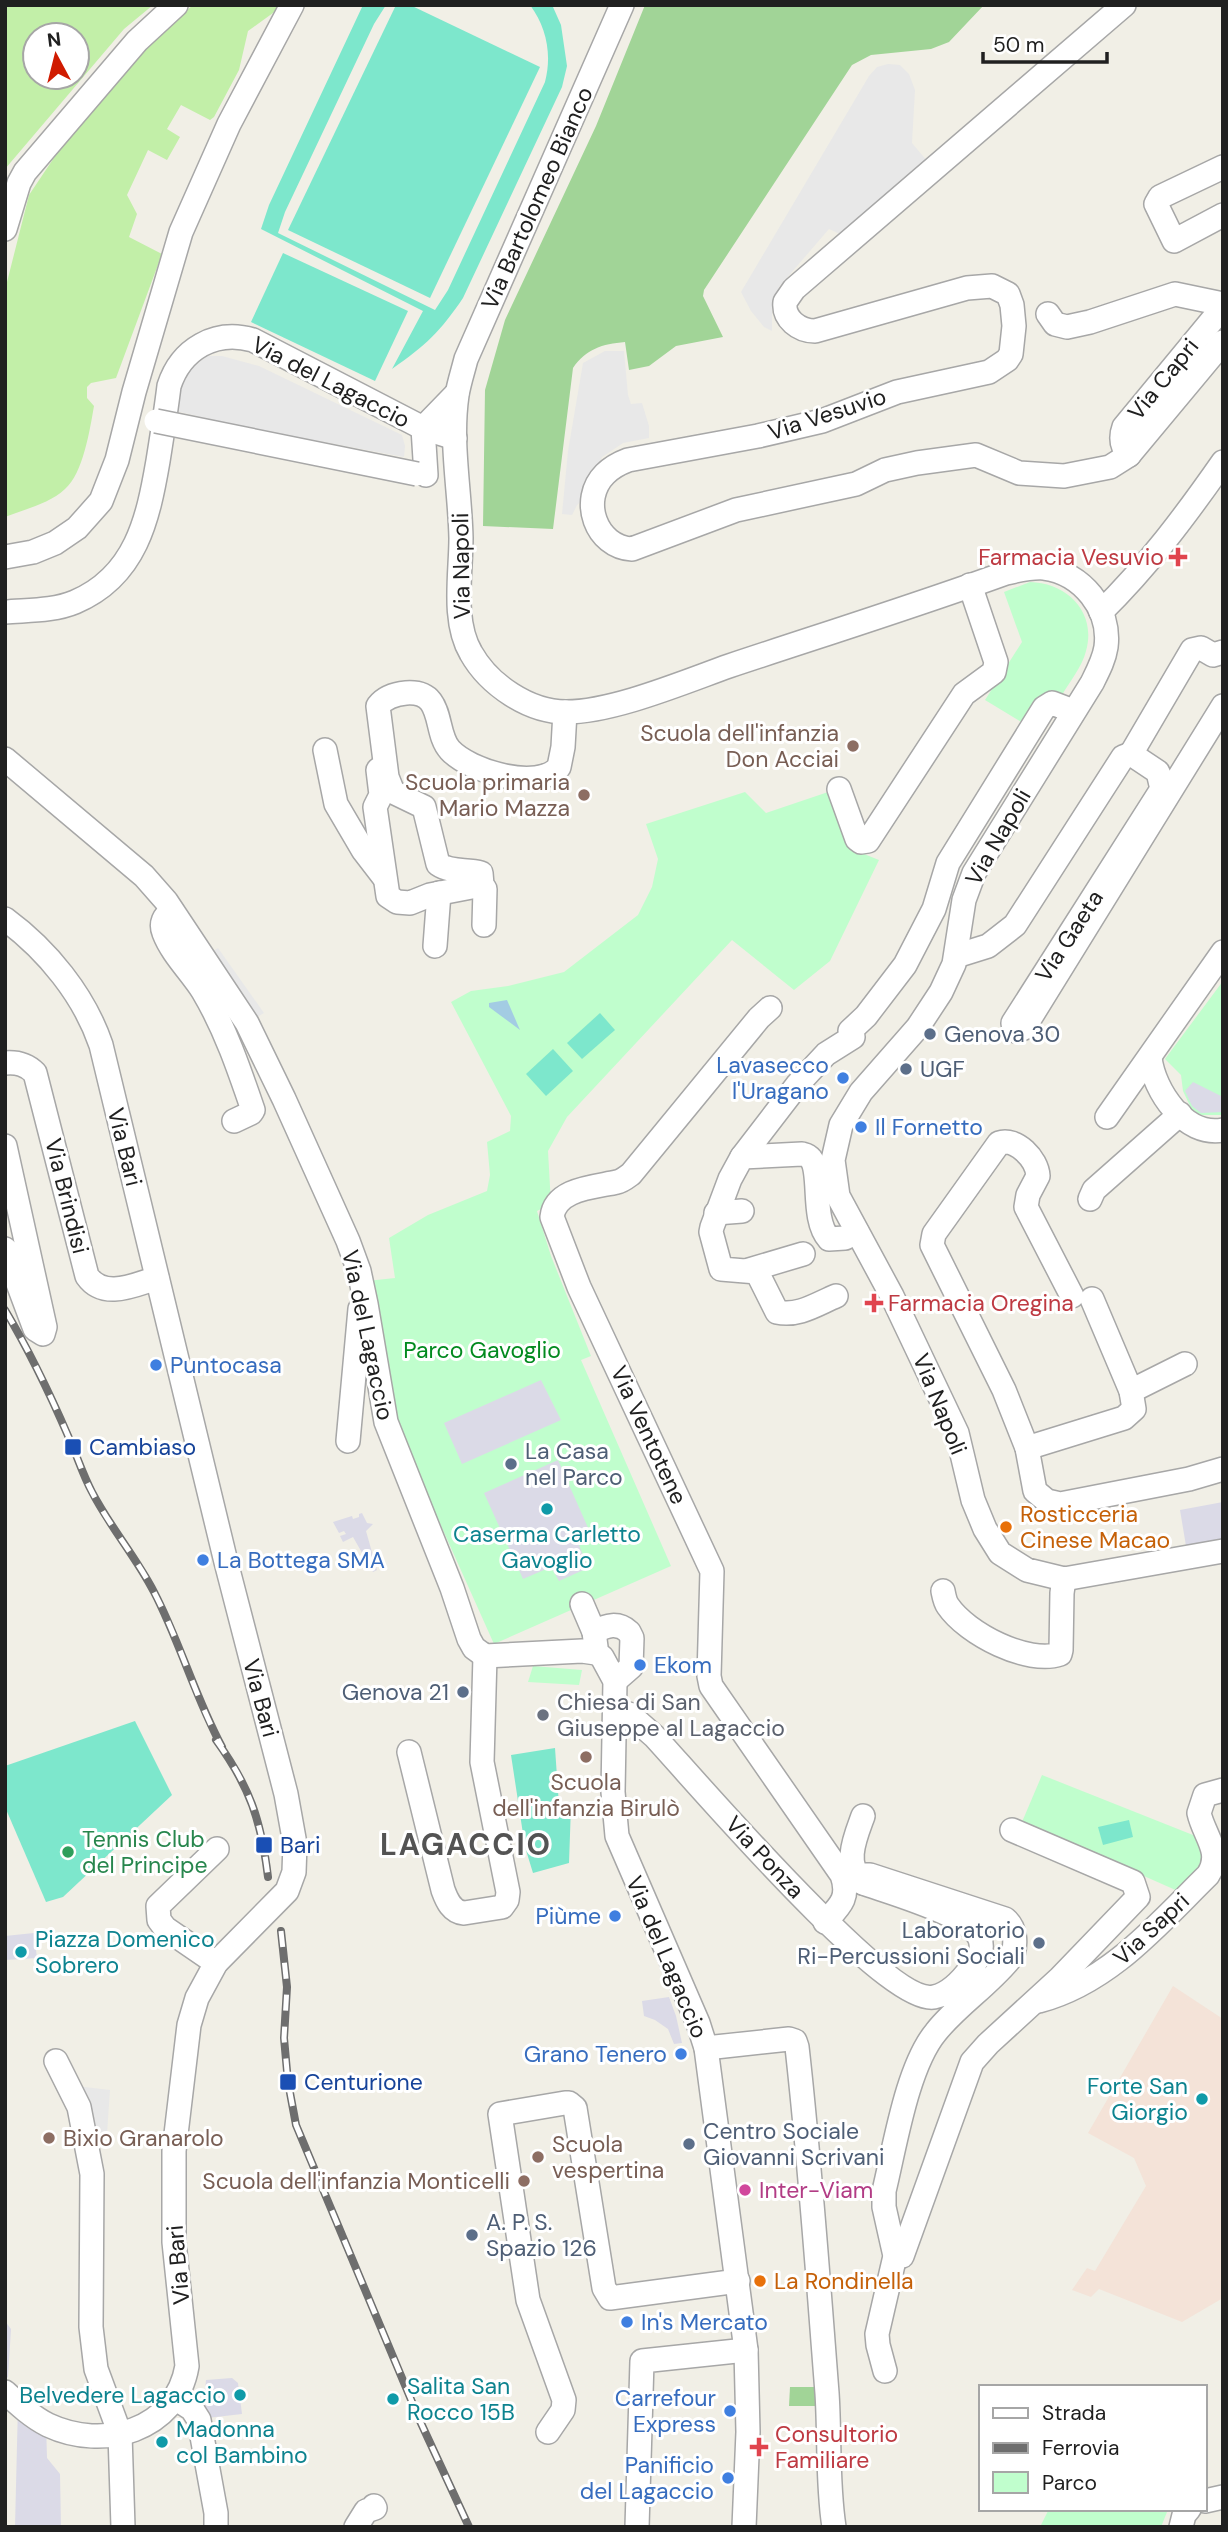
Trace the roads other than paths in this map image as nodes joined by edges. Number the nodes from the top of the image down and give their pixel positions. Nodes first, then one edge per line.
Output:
1 (176, 5) edge
2 (292, 5) edge
3 (622, 5) edge
4 (1124, 5) edge
5 (1223, 167) edge
6 (1223, 215) edge
7 (5, 229) edge
8 (1223, 305) edge
9 (1057, 320) dead end
10 (1223, 342) edge
11 (457, 393) junction
12 (125, 426) junction
13 (423, 428) junction
14 (455, 438) junction
15 (1129, 454) junction
16 (1223, 462) edge
17 (421, 475) junction
18 (457, 492) junction
19 (5, 557) edge
20 (970, 585) junction
21 (5, 612) edge
22 (1101, 612) junction
23 (1223, 652) edge
24 (1223, 706) edge
25 (1073, 711) junction
26 (565, 712) junction
27 (370, 716) dead end
28 (324, 750) dead end
29 (1131, 754) junction
30 (5, 759) edge
31 (839, 789) dead end
32 (385, 879) junction
33 (482, 885) junction
34 (439, 892) junction
35 (172, 911) junction
36 (5, 919) edge
37 (484, 925) dead end
38 (435, 946) dead end
39 (1223, 952) edge
40 (956, 956) junction
41 (770, 1008) dead end
42 (1150, 1058) junction
43 (5, 1063) edge
44 (1180, 1114) junction
45 (1107, 1117) dead end
46 (234, 1121) dead end
47 (1223, 1130) edge
48 (5, 1146) edge
49 (742, 1157) junction
50 (1090, 1199) dead end
51 (742, 1211) dead end
52 (716, 1213) junction
53 (857, 1232) junction
54 (5, 1249) edge
55 (803, 1254) dead end
56 (749, 1270) junction
57 (157, 1278) junction
58 (366, 1304) junction
59 (834, 1305) dead end
60 (1185, 1364) dead end
61 (1131, 1391) junction
62 (348, 1441) dead end
63 (1027, 1448) junction
64 (1223, 1469) edge
65 (1223, 1551) edge
66 (1064, 1579) junction
67 (943, 1591) dead end
68 (582, 1604) dead end
69 (595, 1642) junction
70 (485, 1656) junction
71 (615, 1681) junction
72 (615, 1712) junction
73 (409, 1771) dead end
74 (1223, 1790) edge
75 (863, 1816) dead end
76 (1012, 1829) dead end
77 (217, 1849) dead end
78 (863, 1883) junction
79 (825, 1922) junction
80 (216, 1963) junction
81 (1034, 2003) junction
82 (706, 2048) junction
83 (56, 2061) dead end
84 (895, 2256) junction
85 (738, 2281) junction
86 (746, 2350) junction
87 (885, 2371) dead end
88 (5, 2392) edge
89 (175, 2398) junction
90 (548, 2432) dead end
91 (110, 2435) junction
92 (374, 2506) dead end
93 (1187, 2511) edge
94 (123, 2527) edge
95 (216, 2527) edge
96 (356, 2527) edge
97 (637, 2527) edge
98 (744, 2527) edge
99 (834, 2527) edge
100 (1181, 2527) edge

1 - 7 street
2 - 12 street
3 - 11 street, Via Bartolomeo Bianco
4 - 15 street, Via Vesuvio
5 - 6 street
8 - 9 street, Via Capri
8 - 15 street, Via Capri
10 - 15 street, Via Vesuvio
11 - 13 street, Via Bartolomeo Bianco
11 - 14 street, Via Bartolomeo Bianco
12 - 17 street, Via Napoli, bridge
12 - 19 street
13 - 14 street, Via del Lagaccio
13 - 17 street
13 - 21 street, Via del Lagaccio
14 - 18 street, Via Bartolomeo Bianco
16 - 22 street
17 - 18 street, Via Napoli
18 - 26 street, Via Napoli
20 - 22 street, Via Napoli
20 - 26 street, Via Napoli
20 - 31 street
22 - 25 street, Via Napoli
23 - 29 street
24 - 29 street, Via Gaeta
25 - 40 street, Via Napoli
25 - 49 street
26 - 33 street
27 - 32 street
28 - 32 street
29 - 40 street
30 - 35 street, Via del Lagaccio
32 - 34 street
33 - 34 street
33 - 37 street
34 - 38 street
35 - 46 street
35 - 58 street, Via del Lagaccio
36 - 57 street, Via Bari
39 - 42 street
40 - 53 street, Via Napoli
41 - 79 street, Via Ventotene
42 - 44 street
42 - 45 street
43 - 57 street, Via Brindisi
44 - 47 street
44 - 50 street
48 - 54 street
49 - 52 street
49 - 53 street
51 - 52 street
52 - 56 street
53 - 66 street, Via Napoli
55 - 56 street
56 - 59 street
57 - 80 street, Via Bari
58 - 62 street
58 - 70 street, Via del Lagaccio
60 - 61 street
61 - 63 street
61 - 63 street
63 - 64 street
65 - 66 street, Via Napoli
66 - 67 street
68 - 69 street
69 - 70 street
69 - 71 street
69 - 71 street
70 - 73 street
71 - 72 street, Via del Lagaccio
72 - 79 street, Via Ponza
72 - 82 street, Via del Lagaccio
74 - 81 street, Via Sapri
75 - 78 street
76 - 81 street
77 - 80 street
78 - 79 street, Via Ponza
78 - 84 street
80 - 89 street, Via Bari
81 - 84 street
82 - 85 street, Via del Lagaccio
82 - 99 street
83 - 91 street
84 - 87 street
85 - 86 street, Via del Lagaccio
85 - 90 street
86 - 97 street
86 - 98 street, Via del Lagaccio
88 - 91 street
89 - 91 street, Via Bari
89 - 95 street
91 - 94 street
92 - 96 street
93 - 100 street

